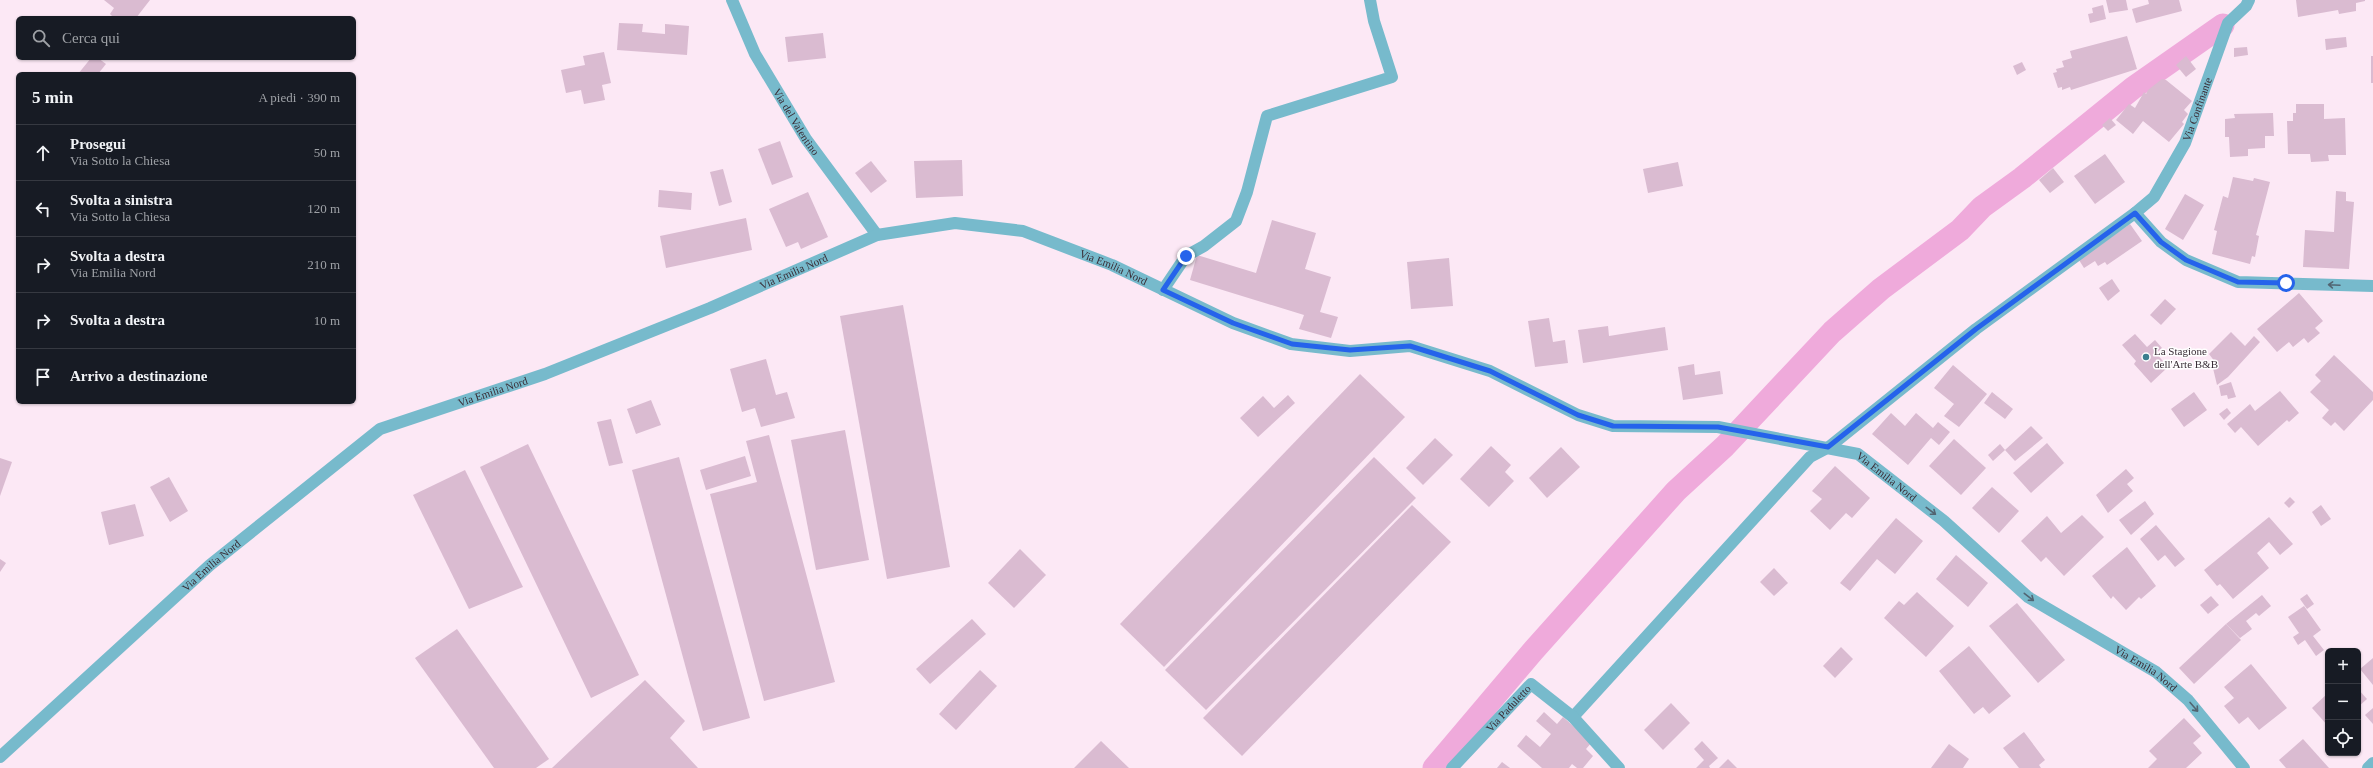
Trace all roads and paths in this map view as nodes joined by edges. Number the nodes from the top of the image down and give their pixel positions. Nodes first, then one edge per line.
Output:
1 (732, 0) edge
2 (1370, 0) edge
3 (2249, 0) edge
4 (2135, 213) junction
5 (877, 235) junction
6 (2373, 286) edge
7 (1163, 290) junction
8 (1828, 447) junction
9 (1573, 716) junction
10 (0, 757) edge
11 (2373, 763) edge
12 (1452, 768) edge
13 (1619, 768) edge
14 (2244, 768) edge
15 (2368, 768) edge

1 - 5 street, Via del Valentino
2 - 7 street
3 - 4 street, Via Confinante
6 -> 4 street
4 - 8 street, Via Confinante
5 - 7 street, Via Emilia Nord
5 - 10 street, Via Emilia Nord
7 - 8 street, Via Emilia Nord
8 - 9 street, Via Confinante
8 -> 14 street, Via Emilia Nord
9 - 12 street, Via Paduletto
9 - 13 street, Via Paduletto
11 - 15 street

